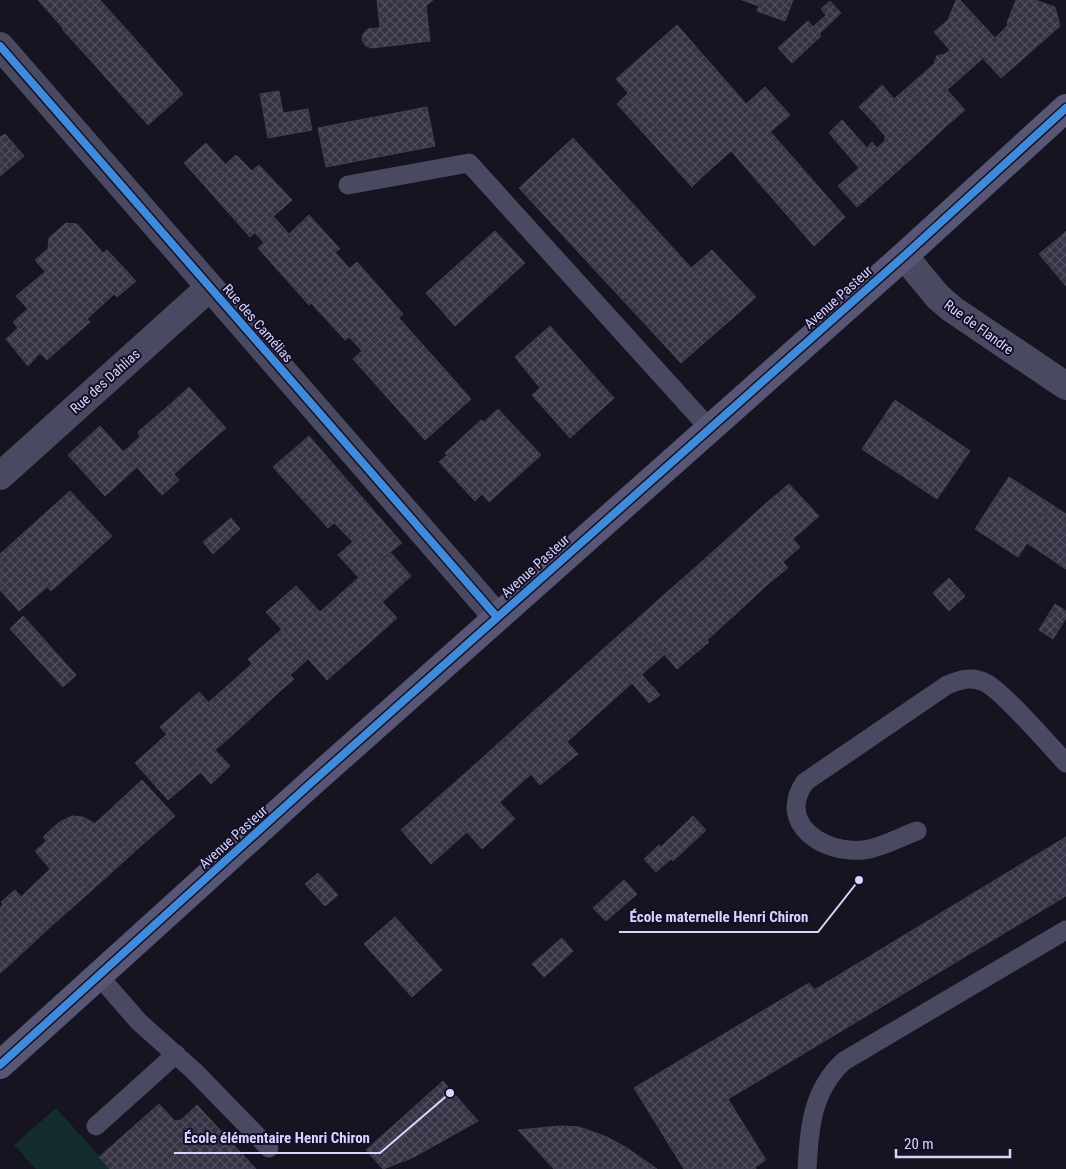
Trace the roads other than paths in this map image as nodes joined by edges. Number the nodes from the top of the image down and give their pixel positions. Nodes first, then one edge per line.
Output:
1 (0, 46) edge
2 (1066, 108) edge
3 (348, 185) dead end
4 (904, 256) junction
5 (210, 287) junction
6 (1066, 386) edge
7 (709, 428) junction
8 (0, 476) edge
9 (496, 617) junction
10 (1066, 764) edge
11 (917, 831) dead end
12 (1066, 930) edge
13 (99, 976) junction
14 (176, 1054) junction
15 (0, 1066) edge
16 (96, 1126) dead end
17 (270, 1148) dead end
18 (806, 1169) edge

1 - 5 street, Rue des Camélias
2 - 4 main road, Avenue Pasteur
3 - 7 lane
4 - 6 street, Rue de Flandre
4 - 7 main road, Avenue Pasteur
5 - 8 street, Rue des Dahlias
5 - 9 street, Rue des Camélias
7 - 9 main road, Avenue Pasteur
9 - 13 main road, Avenue Pasteur
10 - 11 lane
12 - 18 lane
13 - 14 lane
13 - 15 main road, Avenue Pasteur
14 - 16 lane
14 - 17 lane

